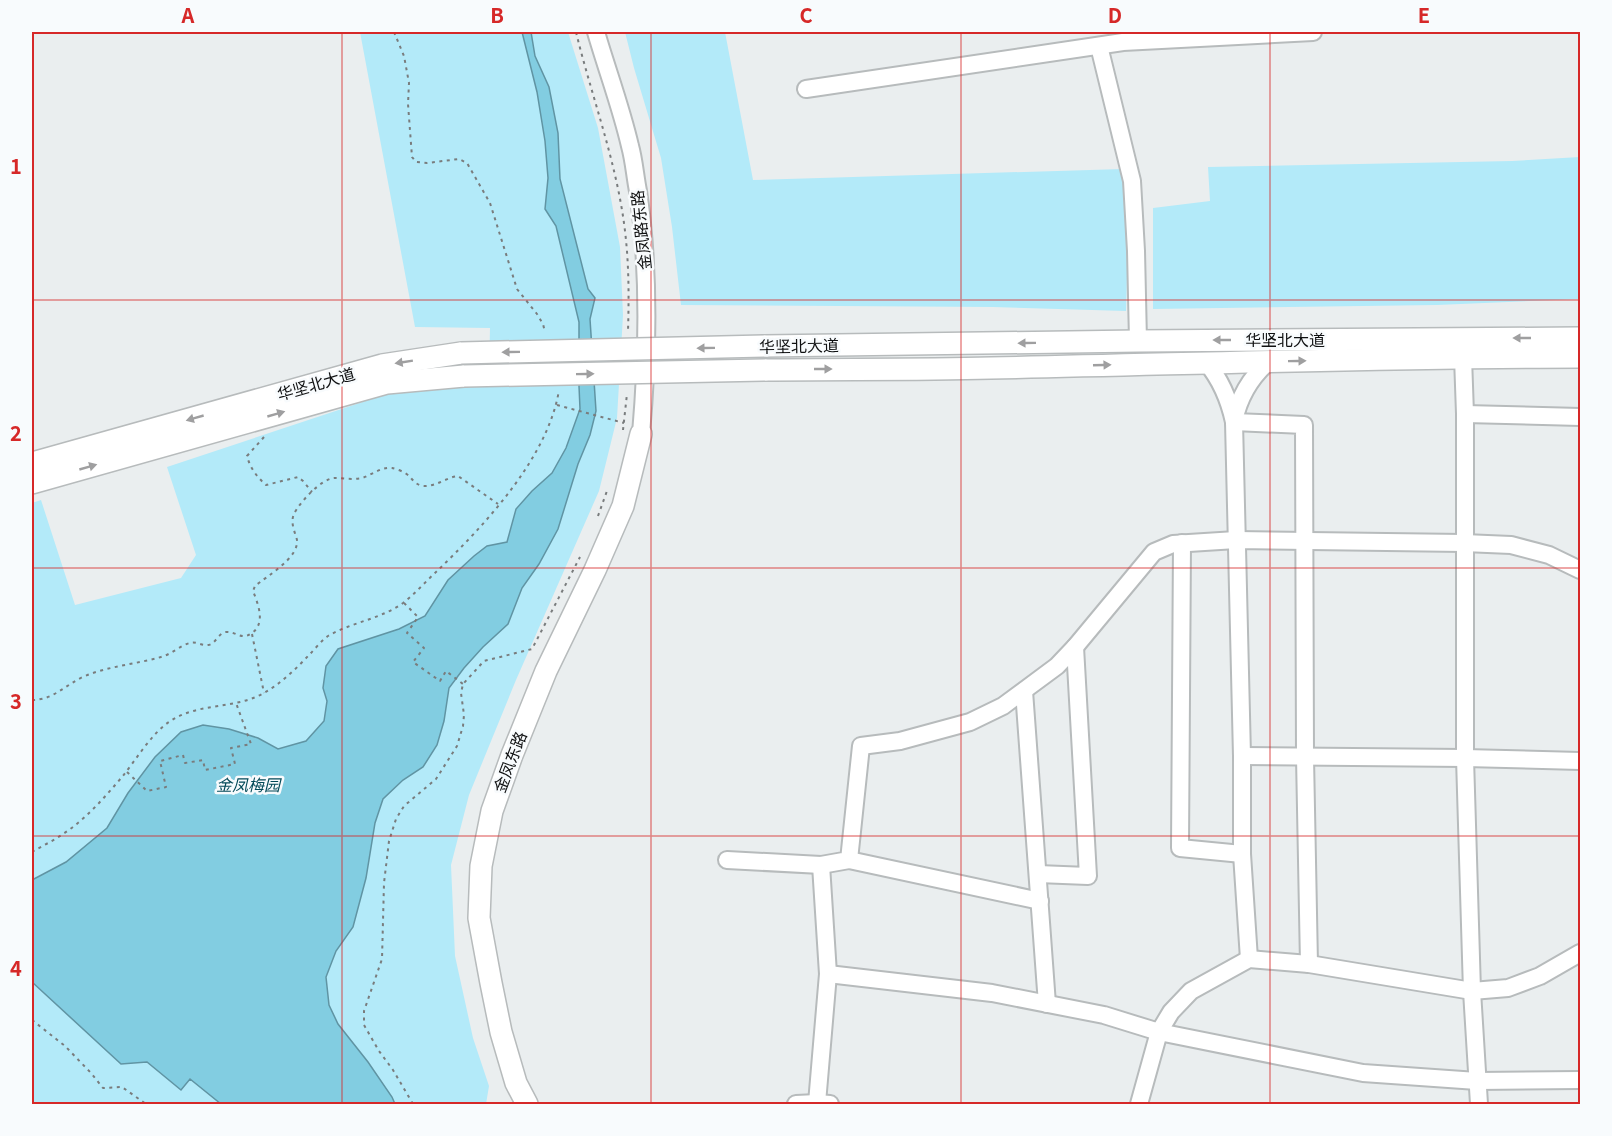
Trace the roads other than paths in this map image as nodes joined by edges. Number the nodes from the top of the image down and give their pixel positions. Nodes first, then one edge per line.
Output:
1 (596, 32) edge
2 (1313, 32) edge
3 (1099, 46) junction
4 (806, 89) dead end
5 (1581, 338) edge
6 (1138, 341) junction
7 (1463, 357) junction
8 (1581, 357) edge
9 (1206, 362) junction
10 (1268, 362) junction
11 (1465, 414) junction
12 (1581, 417) edge
13 (1234, 422) junction
14 (632, 428) joint
15 (32, 463) edge
16 (32, 483) edge
17 (1236, 540) junction
18 (1304, 541) junction
19 (1182, 543) junction
20 (1464, 543) junction
21 (1581, 570) edge
22 (1075, 647) junction
23 (1024, 691) junction
24 (1242, 756) junction
25 (1305, 757) junction
26 (1465, 758) junction
27 (1581, 761) edge
28 (1242, 854) junction
29 (727, 860) dead end
30 (849, 860) junction
31 (820, 865) junction
32 (1038, 874) junction
33 (1040, 901) junction
34 (1581, 953) edge
35 (1249, 959) junction
36 (1309, 964) junction
37 (828, 974) junction
38 (1472, 991) junction
39 (1047, 1004) junction
40 (1159, 1032) junction
41 (1478, 1080) junction
42 (1581, 1080) edge
43 (527, 1104) edge
44 (796, 1104) edge
45 (823, 1104) edge
46 (1139, 1104) edge
47 (1479, 1104) edge

1 - 14 street, 金凤路东路
2 - 3 street
3 - 4 street
3 - 6 street
5 -> 6 main road, 华坚北大道
6 -> 15 main road, 华坚北大道, bridge
7 - 8 main road, 华坚北大道
10 -> 7 main road, 华坚北大道
7 - 11 street
9 - 10 main road, 华坚北大道
9 - 13 street
16 -> 9 main road, 华坚北大道, bridge
10 - 13 street
11 - 12 street
11 - 20 street
13 - 17 street
13 - 18 street
14 - 43 main road, 金凤东路
17 - 18 street
17 - 19 street
17 - 24 street
18 - 20 street
18 - 25 street
19 - 22 street
19 - 28 street
20 - 21 street
20 - 26 street
22 - 23 street
22 - 32 street
23 - 30 street
23 - 32 street
24 - 25 street
24 - 28 street
25 - 26 street
25 - 36 street
26 - 27 street
26 - 38 street
28 - 35 street
29 - 31 street
30 - 31 street
30 - 33 street
31 - 37 street
32 - 33 street
33 - 39 street
34 - 38 street
35 - 36 street
35 - 40 street
36 - 38 street
37 - 39 street
37 - 45 street
38 - 41 street
39 - 40 street
40 - 41 street
40 - 46 street
41 - 42 street
41 - 47 street
44 - 45 street

